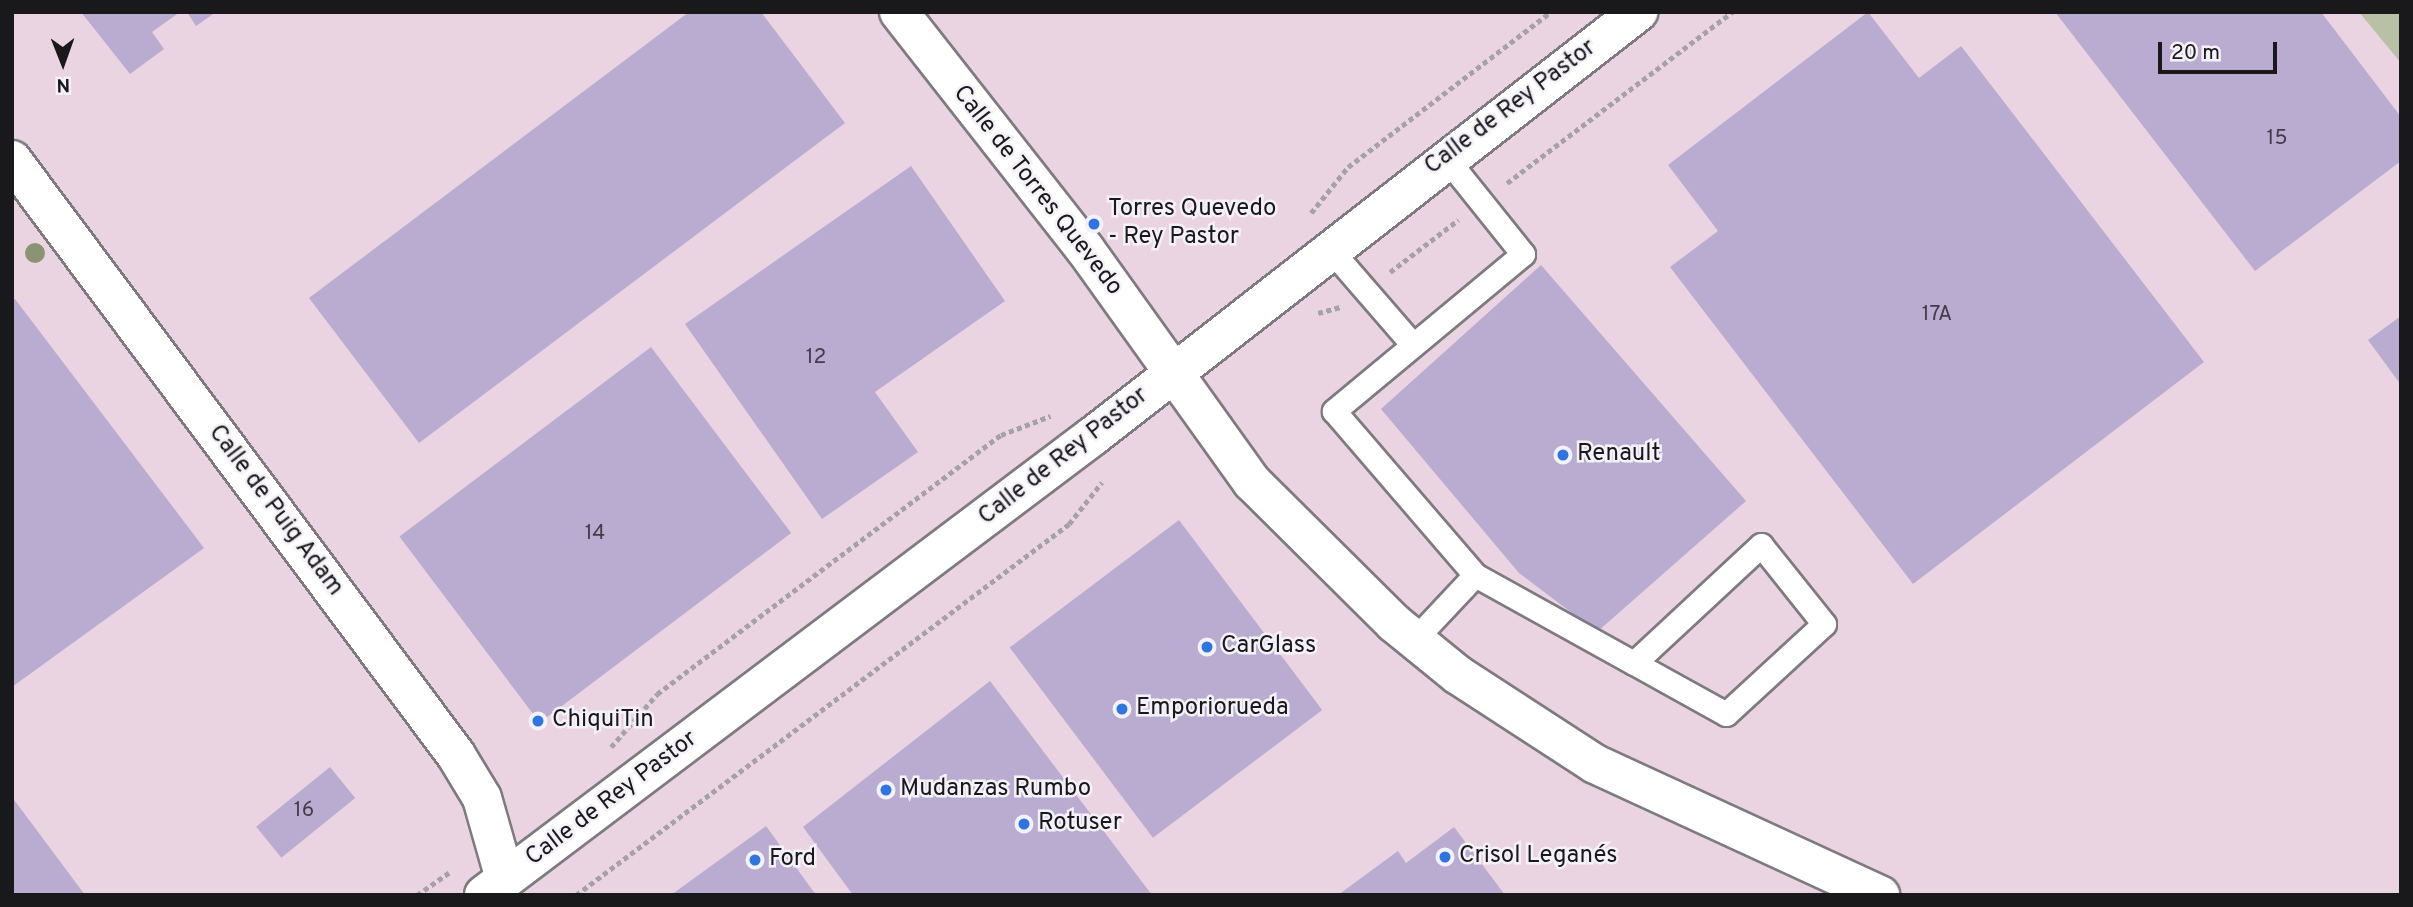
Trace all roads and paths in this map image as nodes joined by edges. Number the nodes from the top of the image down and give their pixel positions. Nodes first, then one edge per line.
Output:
1 (899, 12) edge
2 (1551, 12) edge
3 (1638, 12) edge
4 (1732, 12) edge
5 (1446, 158) junction
6 (15, 168) edge
7 (1482, 202) junction
8 (1304, 218) dead end
9 (1329, 248) junction
10 (1365, 290) junction
11 (1310, 315) dead end
12 (1413, 345) junction
13 (1172, 372) junction
14 (1060, 412) dead end
15 (1111, 473) dead end
16 (1475, 575) junction
17 (1414, 640) junction
18 (1634, 663) junction
19 (607, 752) dead end
20 (496, 836) junction
21 (495, 887) edge
22 (417, 895) edge
23 (576, 895) edge
24 (1880, 895) edge

1 - 13 street, Calle de Torres Quevedo
2 - 8 path
3 - 5 street, Calle de Rey Pastor
4 - 7 path
5 - 7 lane
5 - 9 street, Calle de Rey Pastor
6 - 20 street, Calle de Puig Adam
7 - 10 path
7 - 12 lane
9 - 10 lane
9 - 13 street, Calle de Rey Pastor
10 - 11 path
10 - 12 lane
12 - 16 lane
13 - 17 street, Calle de Torres Quevedo
13 - 21 street, Calle de Rey Pastor
14 - 19 path
15 - 23 path
16 - 17 lane
16 - 18 lane
17 - 24 street, Calle de Torres Quevedo
18 - 18 lane
20 - 21 street, Calle de Puig Adam
20 - 22 path

